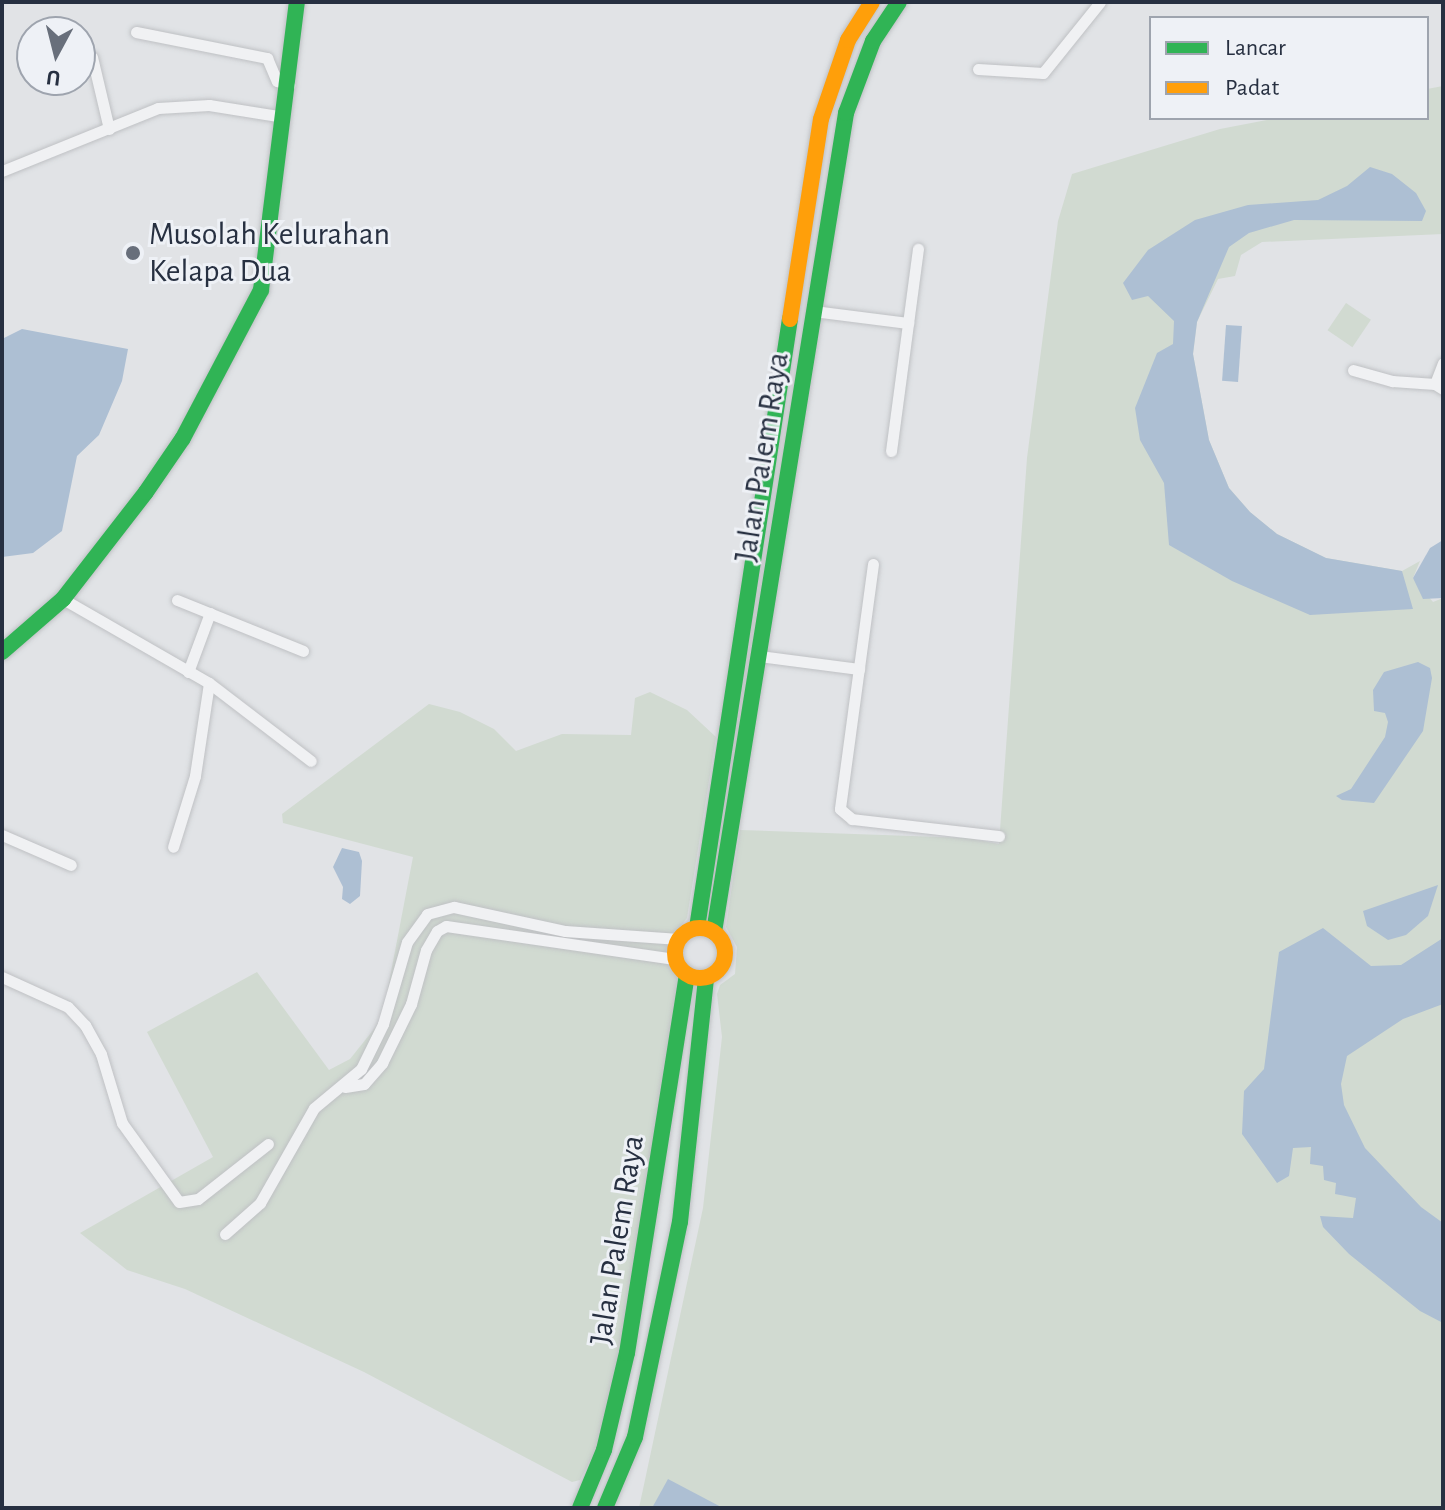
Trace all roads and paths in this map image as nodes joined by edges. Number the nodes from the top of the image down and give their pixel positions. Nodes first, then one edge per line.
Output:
1 (297, 2) edge
2 (872, 2) edge
3 (899, 2) edge
4 (1100, 2) edge
5 (136, 32) dead end
6 (978, 69) dead end
7 (96, 74) edge
8 (289, 85) junction
9 (284, 117) junction
10 (109, 129) junction
11 (2, 171) edge
12 (918, 249) dead end
13 (813, 311) junction
14 (908, 323) junction
15 (1443, 363) edge
16 (1353, 370) dead end
17 (1439, 387) edge
18 (891, 451) dead end
19 (873, 564) dead end
20 (63, 599) junction
21 (177, 600) dead end
22 (210, 613) junction
23 (303, 651) dead end
24 (2, 652) edge
25 (759, 656) junction
26 (859, 669) junction
27 (188, 672) junction
28 (209, 683) junction
29 (311, 761) dead end
30 (999, 836) dead end
31 (4, 841) edge
32 (173, 847) dead end
33 (71, 865) dead end
34 (697, 928) junction
35 (413, 929) junction
36 (714, 932) junction
37 (432, 938) junction
38 (679, 939) junction
39 (407, 942) junction
40 (426, 950) junction
41 (675, 959) junction
42 (687, 975) junction
43 (2, 977) edge
44 (706, 978) junction
45 (345, 1087) junction
46 (268, 1144) dead end
47 (225, 1234) dead end
48 (580, 1508) edge
49 (605, 1508) edge

1 - 8 street
2 - 34 street, Jalan Palem Raya
3 - 13 street, Jalan Palem Raya
4 - 6 street
5 - 8 street
7 - 10 street
8 - 9 street
9 - 10 street
9 - 20 street
10 - 11 street
12 - 14 street
13 - 14 street
13 - 25 street, Jalan Palem Raya
14 - 18 street
15 - 17 street
16 - 17 street
19 - 26 street
20 - 24 street
20 - 27 street
21 - 22 street
22 - 23 street
22 - 27 street
25 - 26 street
25 - 36 street, Jalan Palem Raya
26 - 30 street
27 - 28 street
28 - 29 street
28 - 32 street
31 - 33 street
34 - 36 street
34 - 38 street
35 - 37 street
35 - 38 street
35 - 39 street
36 - 44 street
37 - 40 street
37 - 41 street
38 - 41 street
39 - 40 street
39 - 45 street
40 - 45 street
41 - 42 street
42 - 44 street
42 - 48 street, Jalan Palem Raya
43 - 46 street
44 - 49 street, Jalan Palem Raya
45 - 47 street

